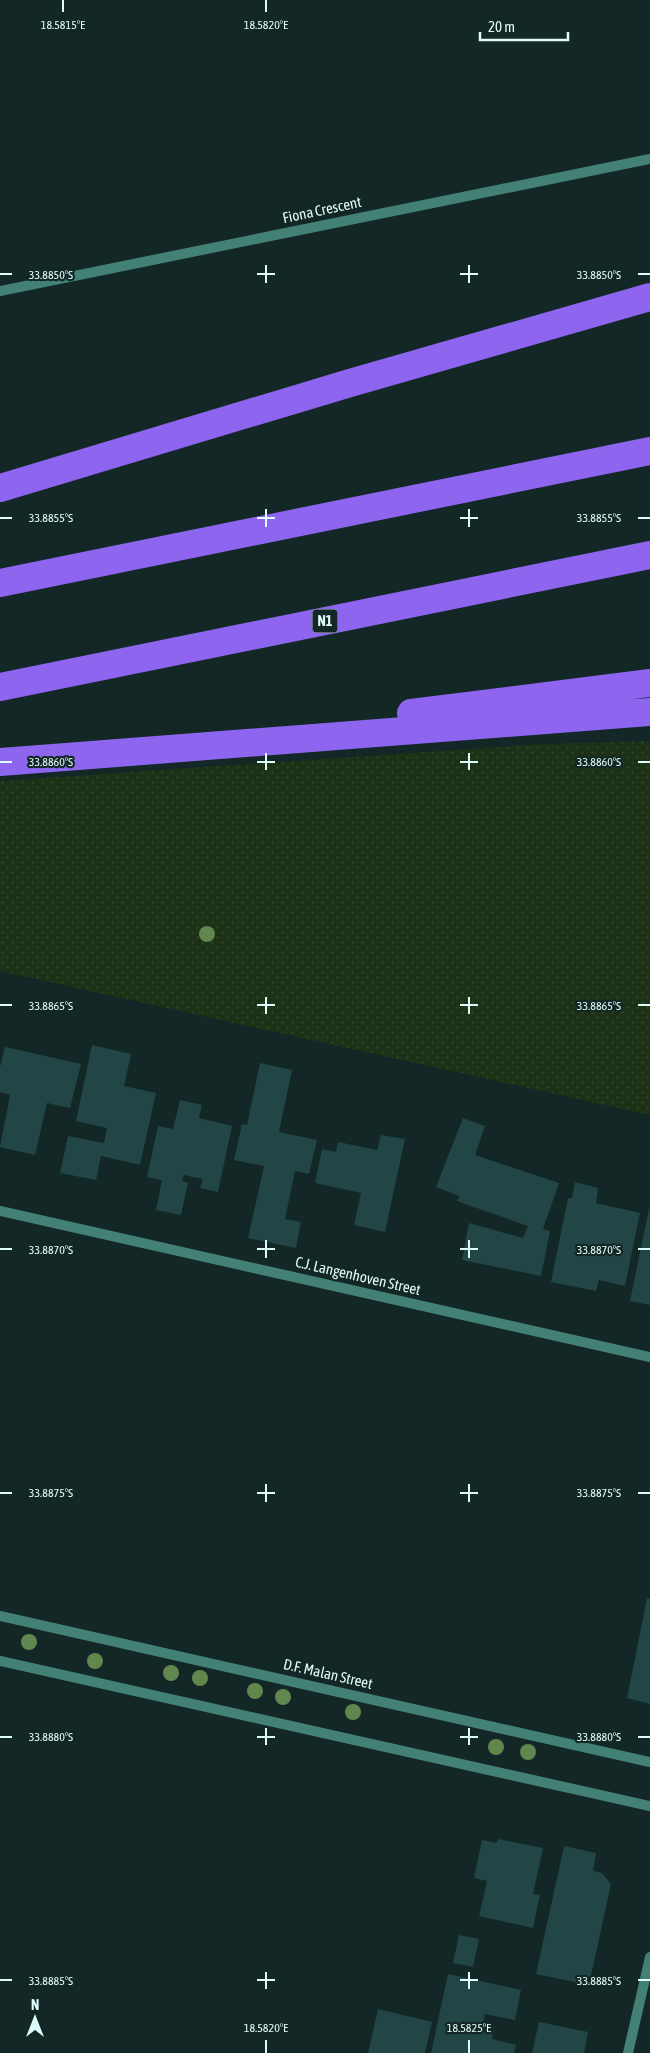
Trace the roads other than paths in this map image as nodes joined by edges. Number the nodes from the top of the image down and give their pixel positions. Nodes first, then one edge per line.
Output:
1 (650, 159) edge
2 (0, 291) edge
3 (650, 297) edge
4 (650, 451) edge
5 (0, 488) edge
6 (650, 555) edge
7 (0, 583) edge
8 (650, 683) edge
9 (0, 687) edge
10 (650, 712) edge
11 (45, 758) junction
12 (0, 762) edge
13 (0, 1211) edge
14 (650, 1357) edge
15 (0, 1616) edge
16 (0, 1661) edge
17 (650, 1762) edge
18 (650, 1806) edge
19 (650, 1956) edge
20 (628, 2053) edge

1 - 2 street, Fiona Crescent
3 - 5 highway
4 - 7 highway
6 - 9 highway, N1
8 - 11 highway
10 - 11 highway
11 - 12 highway
13 - 14 street, C.J. Langenhoven Street
15 - 17 street, D.F. Malan Street
16 - 18 street
19 - 20 street

